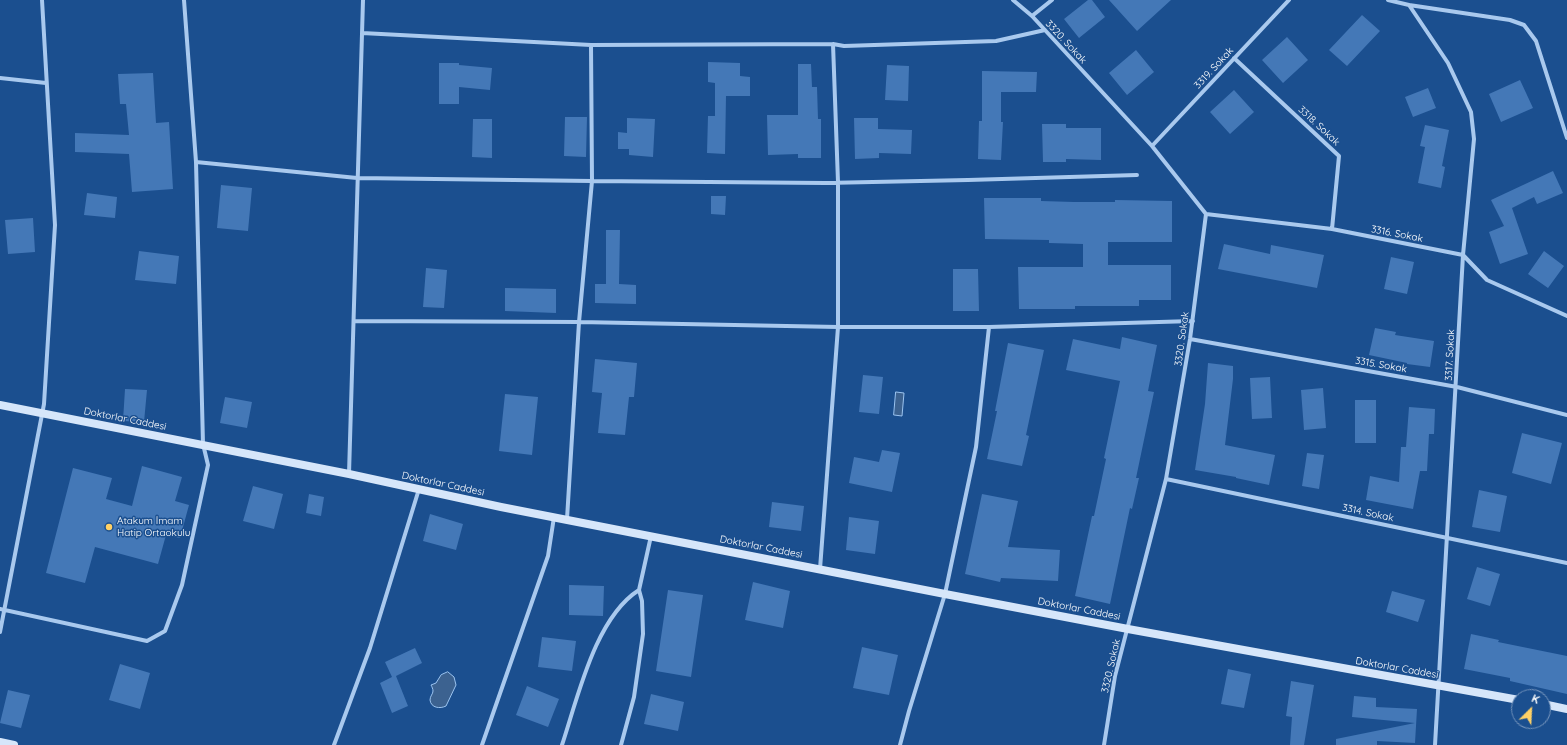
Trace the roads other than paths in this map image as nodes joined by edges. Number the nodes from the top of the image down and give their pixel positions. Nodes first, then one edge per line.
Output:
1 (42, 0) edge
2 (184, 0) edge
3 (362, 0) edge
4 (1013, 0) edge
5 (1052, 0) edge
6 (1289, 0) edge
7 (1388, 0) edge
8 (1409, 5) junction
9 (1032, 16) junction
10 (1045, 30) junction
11 (362, 33) junction
12 (833, 44) junction
13 (591, 45) junction
14 (1234, 58) junction
15 (0, 78) edge
16 (46, 83) junction
17 (1567, 138) edge
18 (1152, 146) junction
19 (196, 162) junction
20 (1137, 175) dead end
21 (357, 178) junction
22 (592, 181) junction
23 (838, 182) junction
24 (1206, 214) junction
25 (1332, 229) junction
26 (1463, 256) junction
27 (1567, 316) edge
28 (354, 321) junction
29 (1193, 321) junction
30 (579, 322) junction
31 (838, 327) junction
32 (989, 327) junction
33 (1190, 340) junction
34 (1456, 387) junction
35 (0, 405) edge
36 (43, 413) junction
37 (1567, 414) edge
38 (203, 444) junction
39 (349, 474) junction
40 (1166, 479) junction
41 (419, 489) junction
42 (554, 516) junction
43 (567, 519) junction
44 (651, 536) junction
45 (1448, 537) junction
46 (1567, 563) edge
47 (820, 569) junction
48 (639, 590) junction
49 (945, 594) junction
50 (2, 610) edge
51 (1128, 629) junction
52 (0, 632) edge
53 (1439, 686) junction
54 (1511, 699) edge
55 (1551, 706) edge
56 (1567, 709) edge
57 (0, 742) edge
58 (14, 745) edge
59 (334, 745) edge
60 (482, 745) edge
61 (562, 745) edge
62 (621, 745) edge
63 (900, 745) edge
64 (1104, 745) edge
65 (1435, 745) edge

1 - 16 street
2 - 19 street
3 - 11 street
4 - 9 street, 3320. Sokak
5 - 9 street
6 - 14 street, 3319. Sokak
7 - 8 street
8 - 17 street
8 - 26 street, 3317. Sokak
9 - 10 street, 3320. Sokak
10 - 12 street
10 - 18 street, 3320. Sokak
11 - 13 street
11 - 21 street
12 - 13 street
12 - 23 street
13 - 22 street
14 - 18 street, 3319. Sokak
14 - 25 street, 3318. Sokak
15 - 16 street
16 - 36 street
18 - 24 street, 3320. Sokak
19 - 21 street
19 - 38 street
20 - 23 street
21 - 22 street
21 - 28 street
22 - 23 street
22 - 30 street
23 - 31 street
24 - 25 street, 3316. Sokak
24 - 29 street, 3320. Sokak
25 - 26 street, 3316. Sokak
26 - 27 street
26 - 34 street, 3317. Sokak
28 - 30 street
28 - 39 street
29 - 32 street
29 - 33 street, 3320. Sokak
30 - 31 street
30 - 43 street
31 - 32 street
31 - 47 street
32 - 49 street
33 - 34 street, 3315. Sokak
33 - 40 street, 3320. Sokak
34 - 37 street, 3315. Sokak
34 - 45 street, 3317. Sokak
35 - 36 street, Doktorlar Caddesi
36 - 38 street, Doktorlar Caddesi
36 - 50 street
38 - 39 street, Doktorlar Caddesi
38 - 50 street
39 - 41 street, Doktorlar Caddesi
40 - 45 street, 3314. Sokak
40 - 51 street, 3320. Sokak
41 - 42 street, Doktorlar Caddesi
41 - 59 street
42 - 43 street, Doktorlar Caddesi
42 - 60 street
43 - 44 street, Doktorlar Caddesi
44 - 47 street, Doktorlar Caddesi
44 - 48 street
45 - 46 street, 3314. Sokak
45 - 53 street, 3317. Sokak
47 - 49 street, Doktorlar Caddesi
48 - 61 street
48 - 62 street
49 - 51 street, Doktorlar Caddesi
49 - 63 street
50 - 52 street
51 - 53 street, Doktorlar Caddesi
51 - 64 street, 3320. Sokak
53 - 54 street, Doktorlar Caddesi
53 - 65 street, 3317. Sokak
55 - 56 street
57 - 58 street

